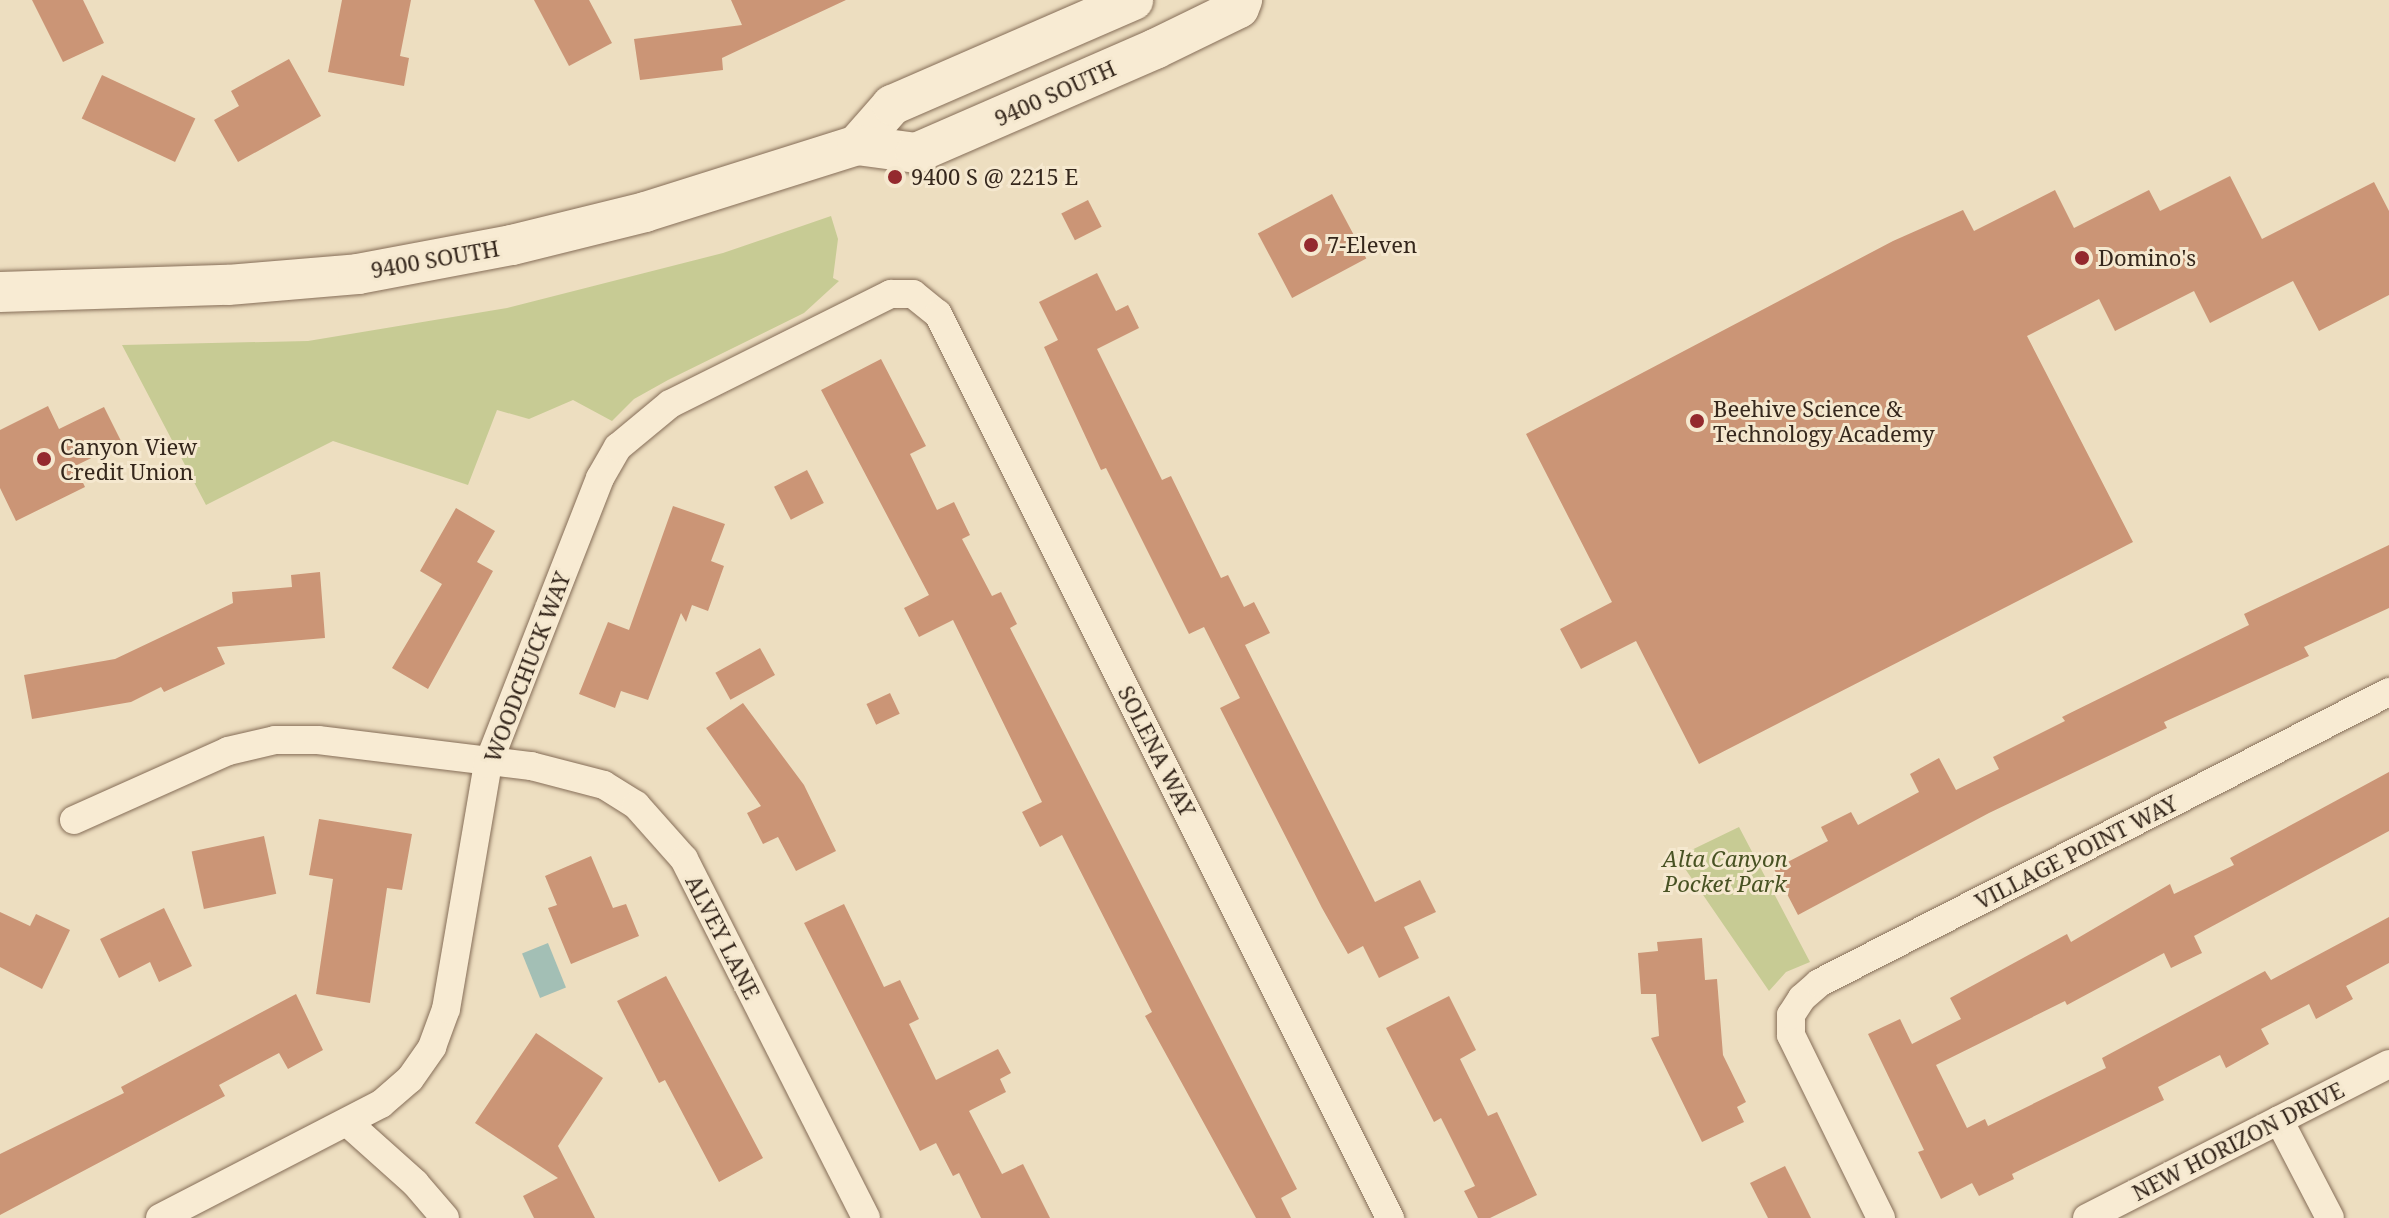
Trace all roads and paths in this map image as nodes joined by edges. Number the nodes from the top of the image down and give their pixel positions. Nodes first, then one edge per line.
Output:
1 (1133, 0) edge
2 (1242, 0) edge
3 (857, 145) junction
4 (0, 292) edge
5 (913, 294) joint
6 (2389, 692) edge
7 (488, 764) junction
8 (74, 820) dead end
9 (2389, 1064) edge
10 (2279, 1120) junction
11 (348, 1123) junction
12 (160, 1218) edge
13 (445, 1218) edge
14 (866, 1218) edge
15 (1390, 1218) edge
16 (1881, 1218) edge
17 (2087, 1218) edge
18 (2330, 1218) edge

1 - 3 main road
2 - 3 main road, 9400 SOUTH
3 - 4 main road, 9400 SOUTH
5 - 7 street, WOODCHUCK WAY
5 - 15 street, SOLENA WAY
6 - 16 street, VILLAGE POINT WAY
7 - 8 street, ALVEY LANE
7 - 11 street, WOODCHUCK WAY
7 - 14 street, ALVEY LANE
9 - 10 street, NEW HORIZON DRIVE
10 - 17 street, NEW HORIZON DRIVE
10 - 18 street
11 - 12 street, WOODCHUCK WAY
11 - 13 street

